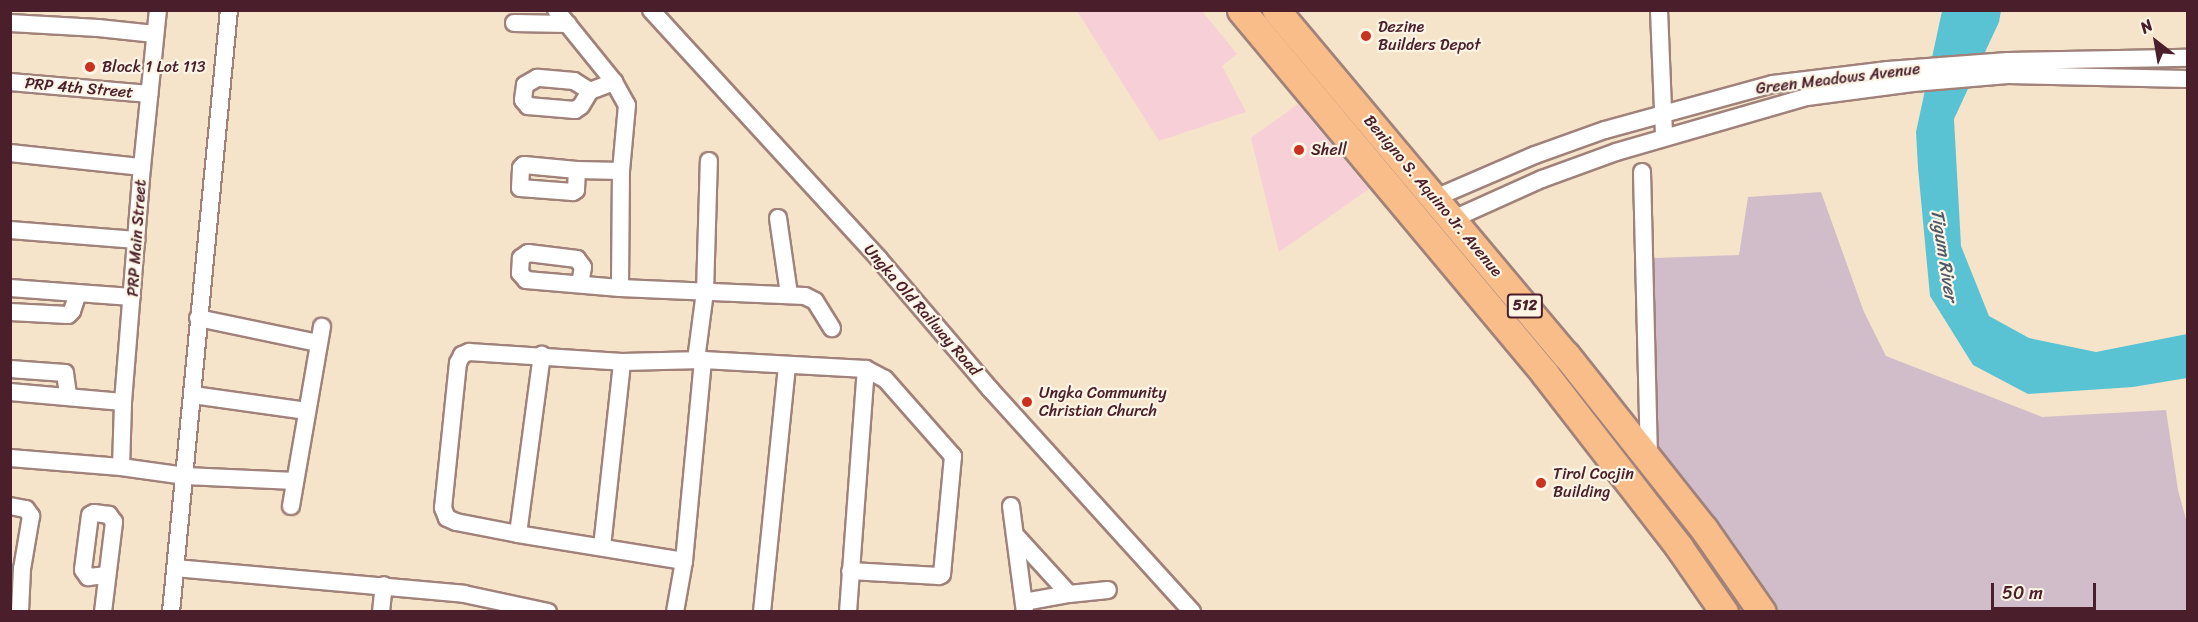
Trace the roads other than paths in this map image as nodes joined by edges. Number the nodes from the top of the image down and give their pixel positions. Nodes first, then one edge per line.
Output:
1 (95, 10) edge
2 (158, 10) edge
3 (229, 10) edge
4 (556, 10) edge
5 (651, 10) edge
6 (1241, 10) edge
7 (1276, 10) edge
8 (1659, 10) edge
9 (10, 23) edge
10 (514, 23) dead end
11 (568, 24) junction
12 (98, 28) junction
13 (155, 34) junction
14 (2107, 58) junction
15 (2187, 58) edge
16 (2008, 68) junction
17 (2104, 77) junction
18 (1888, 78) junction
19 (2187, 79) edge
20 (10, 82) edge
21 (614, 82) junction
22 (590, 91) dead end
23 (148, 94) junction
24 (1664, 112) junction
25 (1664, 136) junction
26 (10, 153) edge
27 (709, 161) dead end
28 (142, 167) junction
29 (577, 170) dead end
30 (621, 171) junction
31 (1642, 172) dead end
32 (1435, 198) junction
33 (778, 218) dead end
34 (1453, 219) junction
35 (10, 230) edge
36 (137, 240) junction
37 (580, 284) dead end
38 (10, 288) edge
39 (620, 288) junction
40 (705, 292) junction
41 (78, 294) junction
42 (789, 294) junction
43 (132, 297) junction
44 (10, 312) edge
45 (198, 318) junction
46 (832, 328) dead end
47 (542, 355) junction
48 (1566, 356) junction
49 (700, 360) junction
50 (622, 362) junction
51 (787, 366) junction
52 (10, 369) edge
53 (866, 369) junction
54 (1545, 374) junction
55 (10, 392) edge
56 (68, 395) junction
57 (192, 395) junction
58 (123, 402) junction
59 (307, 411) junction
60 (10, 458) edge
61 (1649, 460) junction
62 (121, 467) junction
63 (185, 476) junction
64 (295, 481) junction
65 (10, 506) edge
66 (291, 506) dead end
67 (1011, 507) dead end
68 (518, 534) junction
69 (1017, 537) junction
70 (602, 547) junction
71 (684, 561) junction
72 (16, 568) edge
73 (175, 568) junction
74 (850, 571) junction
75 (106, 575) dead end
76 (384, 585) junction
77 (1108, 590) dead end
78 (1069, 594) junction
79 (1025, 607) edge
80 (506, 608) edge
81 (20, 612) edge
82 (103, 612) edge
83 (171, 612) edge
84 (381, 612) edge
85 (548, 612) edge
86 (675, 612) edge
87 (762, 612) edge
88 (848, 612) edge
89 (1192, 612) edge
90 (1724, 612) edge
91 (1762, 612) edge

1 - 12 street
2 - 13 street, PRP Main Street
3 - 45 street
4 - 11 street
5 - 89 street, Ungka Old Railway Road
6 - 54 main road, Benigno S. Aquino Jr. Avenue / 512
7 - 32 main road, Benigno S. Aquino Jr. Avenue / 512
8 - 24 street
9 - 12 street
10 - 11 street
11 - 21 street
12 - 13 street
13 - 23 street, PRP Main Street
14 - 15 street, Green Meadows Avenue
14 - 16 street, Green Meadows Avenue
14 - 17 street
16 - 17 street, Green Meadows Avenue
16 - 18 street, Green Meadows Avenue
17 - 19 street, Green Meadows Avenue
18 - 24 street, Green Meadows Avenue
18 - 25 street, Green Meadows Avenue
20 - 23 street, PRP 4th Street
21 - 22 street
21 - 30 street
23 - 28 street, PRP Main Street
24 - 25 street
24 - 32 street, Green Meadows Avenue
25 - 34 street, Green Meadows Avenue
26 - 28 street
27 - 40 street
28 - 36 street, PRP Main Street
29 - 30 street
30 - 39 street
31 - 61 street
32 - 34 main road, Benigno S. Aquino Jr. Avenue / 512
33 - 42 street
34 - 48 main road, Benigno S. Aquino Jr. Avenue / 512
35 - 36 street
36 - 43 street, PRP Main Street
37 - 39 street
38 - 41 street
39 - 40 street
40 - 42 street
40 - 49 street
41 - 43 street
41 - 44 street
42 - 46 street
43 - 58 street, PRP Main Street
45 - 57 street
45 - 59 street
47 - 50 street
47 - 68 street
47 - 68 street
48 - 54 main road
48 - 61 main road, Benigno S. Aquino Jr. Avenue / 512
49 - 50 street
49 - 51 street
49 - 71 street
50 - 70 street
51 - 53 street
51 - 87 street
52 - 56 street
53 - 74 street
53 - 74 street
54 - 90 main road, Benigno S. Aquino Jr. Avenue / 512
55 - 56 street
56 - 58 street
57 - 59 street
57 - 63 street
58 - 62 street, PRP Main Street
59 - 64 street
60 - 62 street
61 - 91 main road, Benigno S. Aquino Jr. Avenue / 512
62 - 63 street
63 - 64 street
63 - 73 street
64 - 66 street
65 - 72 street
67 - 69 street
68 - 70 street
69 - 78 street
69 - 79 street
70 - 71 street
71 - 86 street
72 - 81 street
73 - 76 street
73 - 83 street
74 - 88 street
75 - 82 street
76 - 80 street
76 - 84 street
77 - 78 street
78 - 79 street
80 - 85 street

